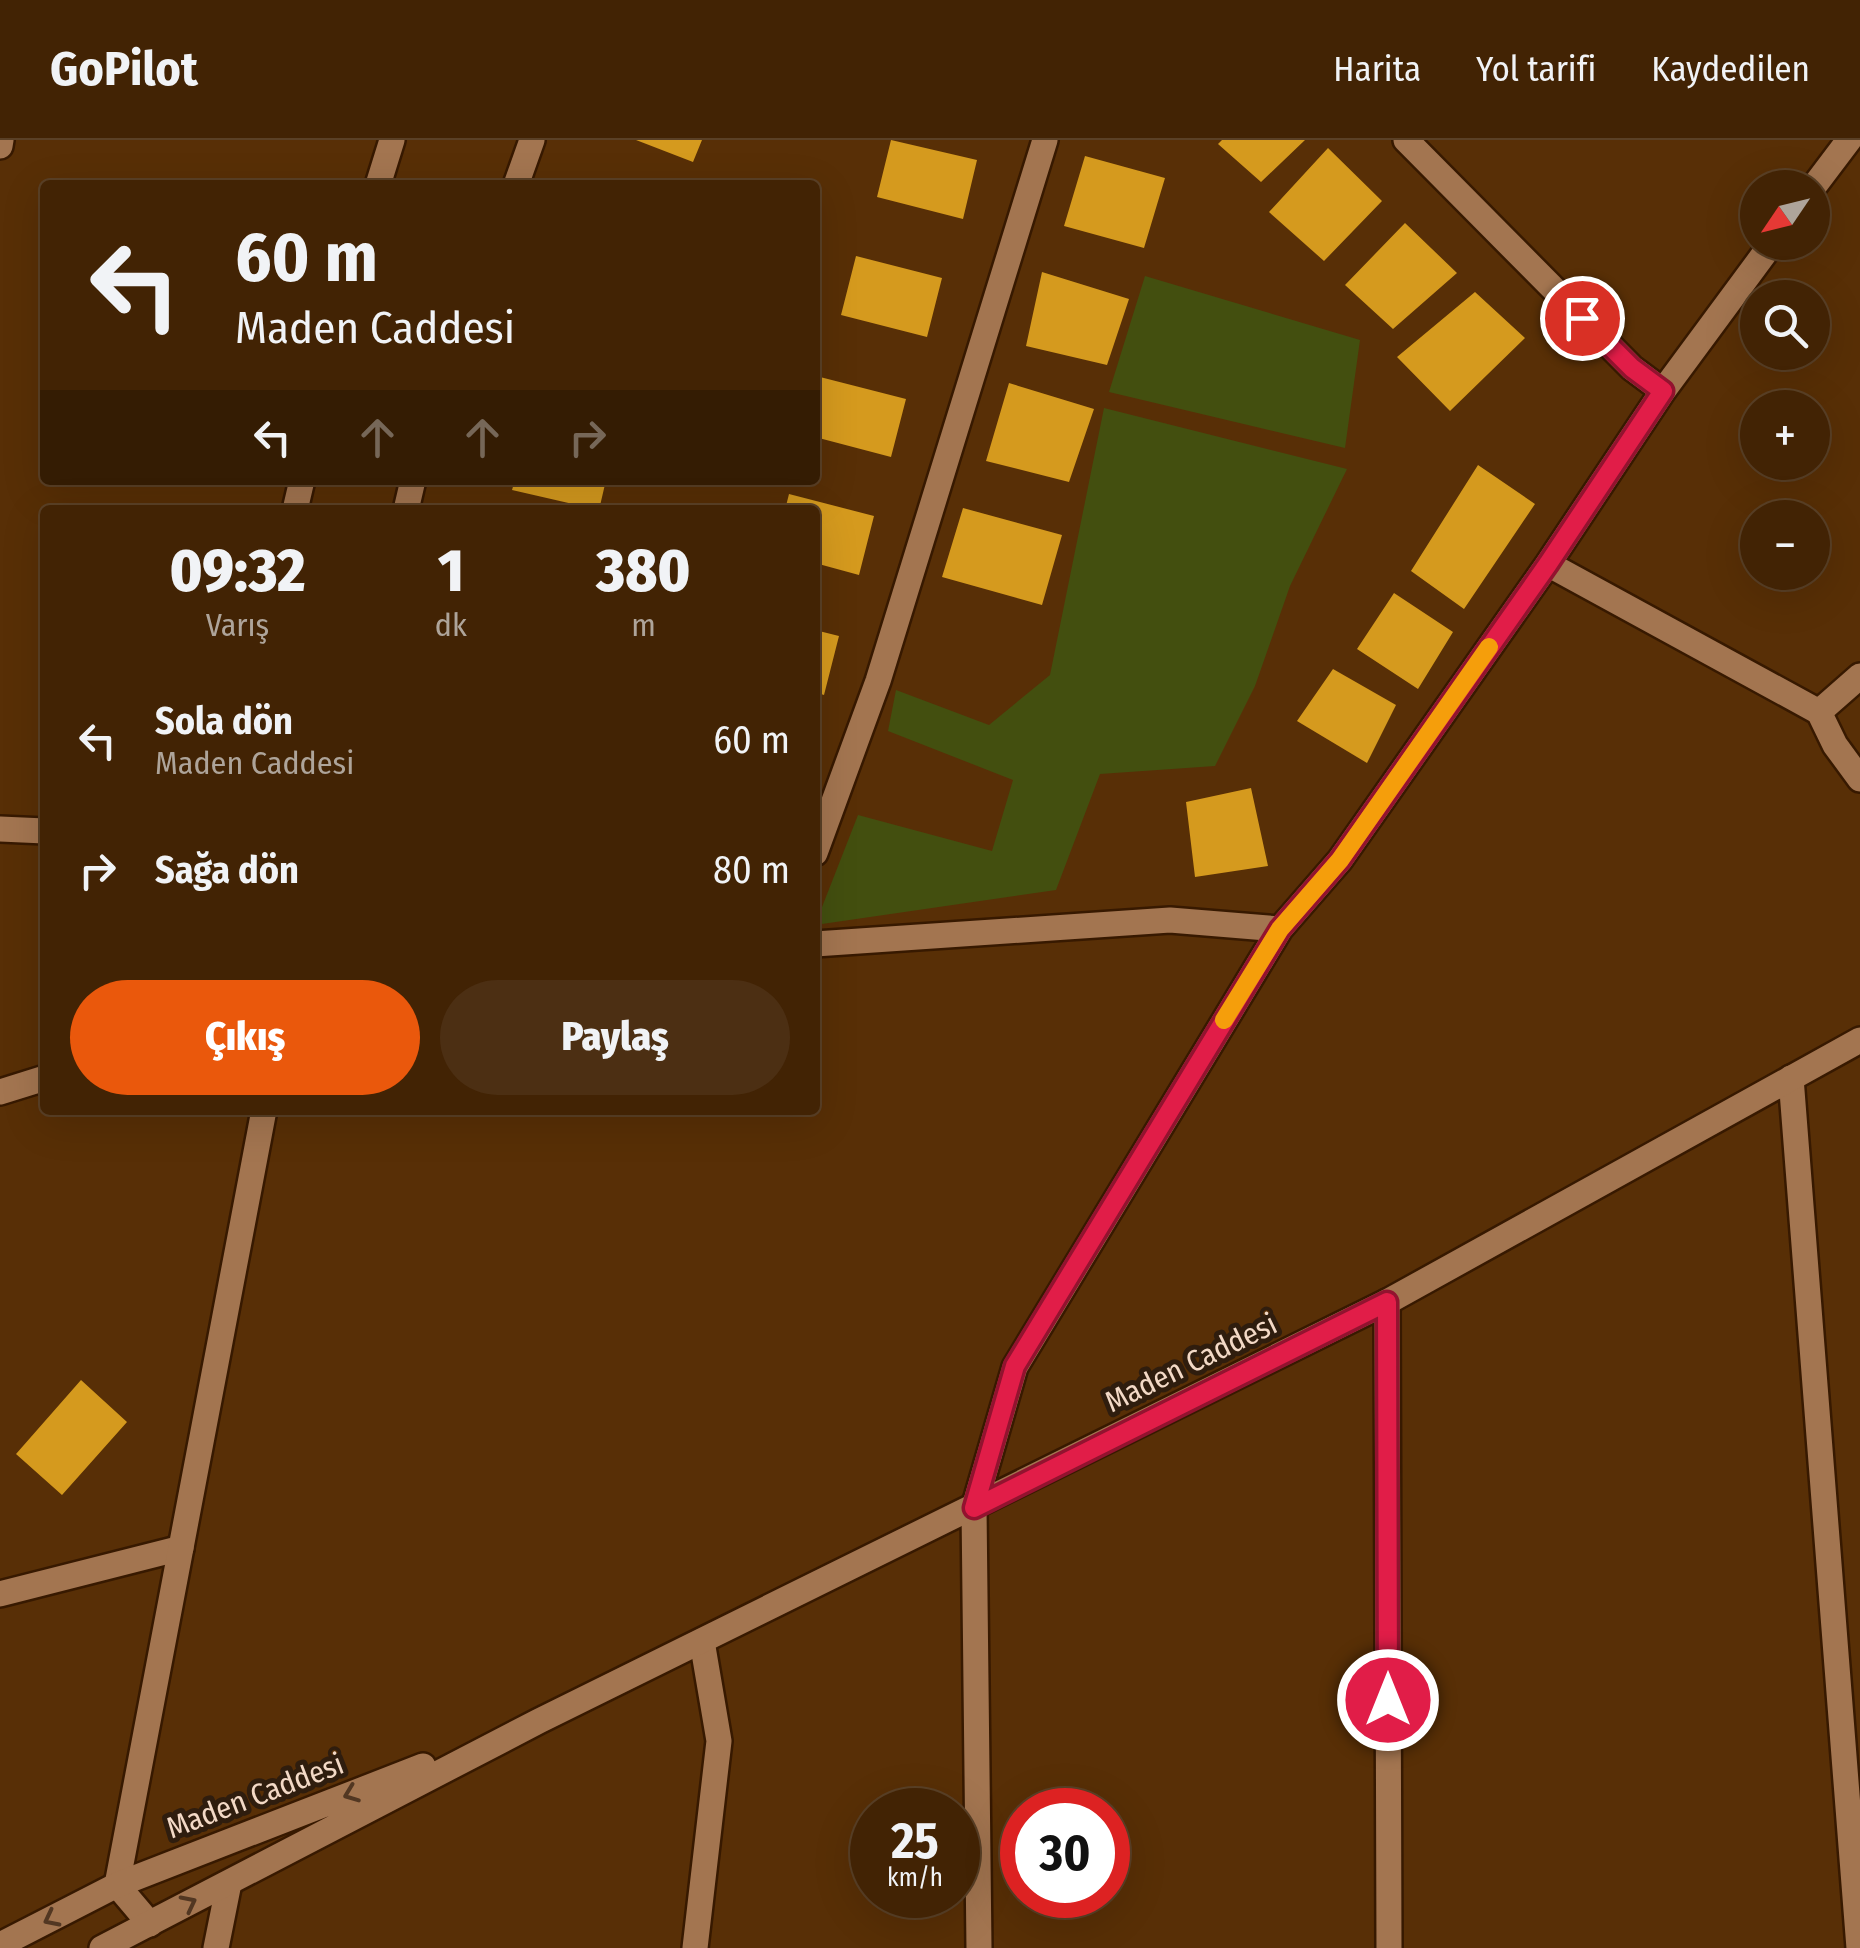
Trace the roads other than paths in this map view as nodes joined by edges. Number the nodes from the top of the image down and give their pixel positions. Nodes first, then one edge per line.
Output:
1 (392, 140) edge
2 (532, 140) edge
3 (1045, 140) edge
4 (1406, 140) edge
5 (1849, 140) edge
6 (1826, 170) edge
7 (380, 180) edge
8 (518, 180) edge
9 (1760, 260) edge
10 (1663, 391) junction
11 (1548, 564) junction
12 (1860, 676) edge
13 (1818, 712) junction
14 (1860, 780) edge
15 (0, 829) edge
16 (40, 832) edge
17 (820, 839) edge
18 (1280, 929) junction
19 (820, 944) edge
20 (1860, 1040) edge
21 (1791, 1078) junction
22 (40, 1080) edge
23 (0, 1092) edge
24 (263, 1115) edge
25 (1387, 1302) junction
26 (974, 1508) junction
27 (181, 1548) junction
28 (0, 1594) edge
29 (702, 1641) junction
30 (540, 1720) junction
31 (229, 1882) junction
32 (118, 1885) junction
33 (150, 1924) junction
34 (0, 1945) edge
35 (102, 1948) edge
36 (216, 1948) edge
37 (695, 1948) edge
38 (979, 1948) edge
39 (1390, 1948) edge
40 (1859, 1948) edge

1 - 7 street
2 - 8 street
3 - 17 street
4 - 10 street
5 - 6 street
9 - 10 street
10 - 11 street
11 - 13 street
11 - 18 street
12 - 13 street
13 - 14 street
15 - 16 street
18 - 19 street
18 - 26 street
20 - 21 street, Maden Caddesi
21 - 25 street, Maden Caddesi
21 - 40 street
22 - 23 street
24 - 27 street
25 - 26 street, Maden Caddesi
25 - 39 street
26 - 29 street, Maden Caddesi
26 - 38 street
27 - 28 street
27 - 32 street
29 - 30 street, Maden Caddesi
29 - 37 street
30 - 31 street, Maden Caddesi
30 -> 32 street, Maden Caddesi
33 -> 31 street, Maden Caddesi
31 - 36 street
32 - 33 street
32 -> 34 street, Maden Caddesi
33 - 35 street, Maden Caddesi

